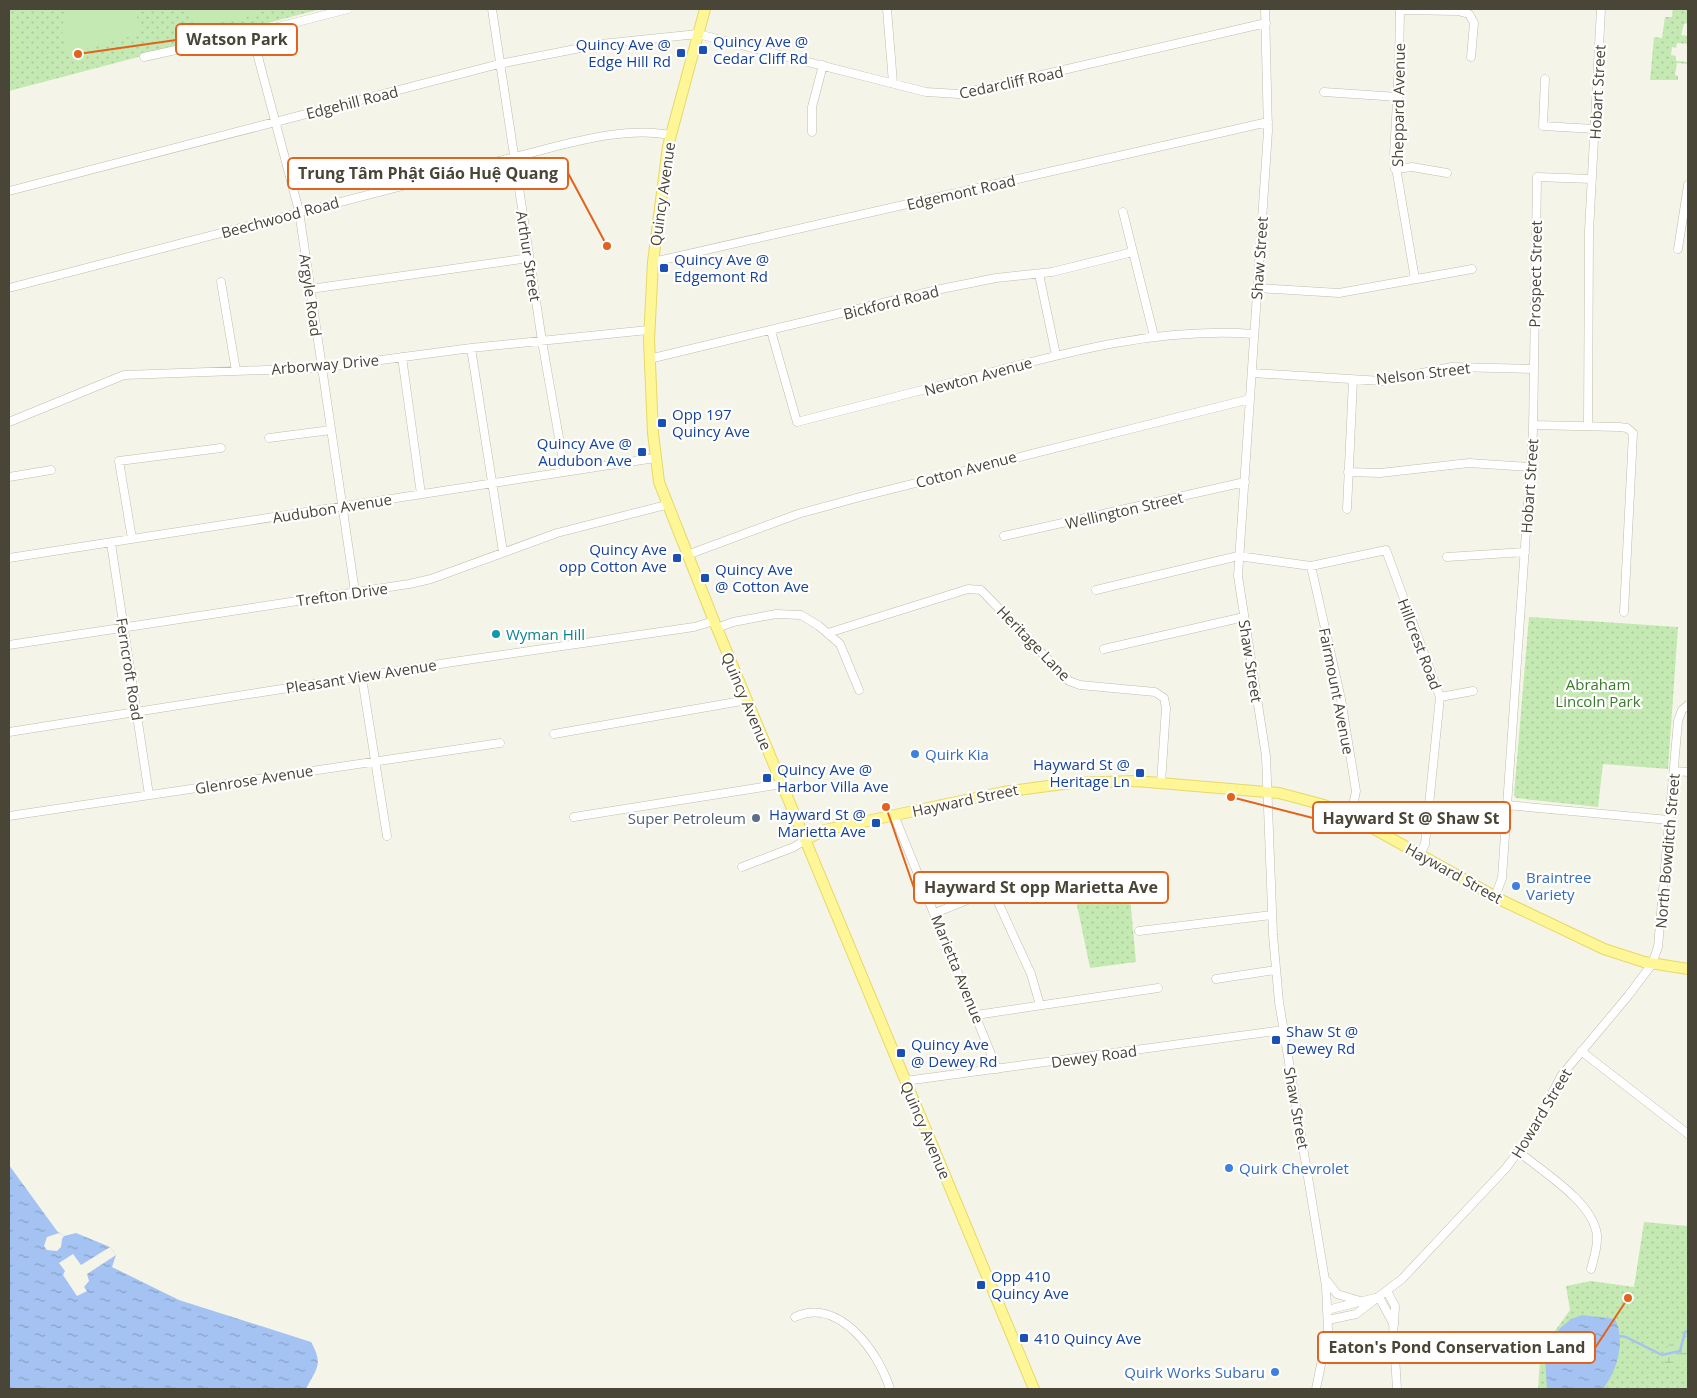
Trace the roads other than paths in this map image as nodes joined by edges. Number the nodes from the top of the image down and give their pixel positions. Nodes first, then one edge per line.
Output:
1 (348, 9) edge
2 (492, 9) edge
3 (705, 9) edge
4 (887, 9) edge
5 (1265, 9) edge
6 (1400, 9) edge
7 (1601, 9) edge
8 (1266, 23) junction
9 (262, 31) junction
10 (698, 34) junction
11 (144, 57) dead end
12 (1471, 57) dead end
13 (499, 64) junction
14 (823, 65) junction
15 (1545, 78) dead end
16 (893, 83) junction
17 (1324, 92) dead end
18 (1398, 97) junction
19 (276, 122) junction
20 (1268, 122) junction
21 (1595, 129) junction
22 (812, 132) dead end
23 (670, 135) junction
24 (514, 157) junction
25 (1395, 169) junction
26 (1447, 172) dead end
27 (1592, 179) junction
28 (1688, 185) edge
29 (9, 191) edge
30 (299, 211) junction
31 (1122, 212) dead end
32 (1678, 250) dead end
33 (1133, 252) junction
34 (529, 258) junction
35 (654, 262) junction
36 (1472, 269) dead end
37 (1038, 274) junction
38 (1415, 279) junction
39 (221, 282) dead end
40 (9, 288) edge
41 (1257, 288) junction
42 (310, 289) junction
43 (648, 330) junction
44 (770, 331) junction
45 (1254, 334) junction
46 (1154, 336) junction
47 (542, 341) junction
48 (471, 348) junction
49 (1056, 355) junction
50 (402, 357) junction
51 (649, 359) junction
52 (321, 368) junction
53 (1534, 369) junction
54 (236, 371) junction
55 (1252, 373) junction
56 (1354, 380) junction
57 (1250, 399) junction
58 (9, 422) edge
59 (1533, 425) junction
60 (1588, 426) junction
61 (331, 430) junction
62 (269, 438) dead end
63 (221, 448) dead end
64 (655, 458) junction
65 (1530, 467) junction
66 (51, 470) dead end
67 (565, 472) junction
68 (1348, 472) junction
69 (9, 476) edge
70 (1245, 482) junction
71 (492, 483) junction
72 (421, 494) junction
73 (666, 505) junction
74 (343, 507) junction
75 (1347, 509) dead end
76 (1004, 536) dead end
77 (132, 539) junction
78 (111, 543) junction
79 (503, 552) junction
80 (1525, 552) junction
81 (687, 555) junction
82 (1238, 556) junction
83 (1447, 557) dead end
84 (9, 558) edge
85 (1311, 566) junction
86 (1096, 590) dead end
87 (355, 592) junction
88 (1624, 612) dead end
89 (1244, 617) junction
90 (715, 624) junction
91 (123, 627) junction
92 (828, 633) junction
93 (9, 645) edge
94 (1104, 649) dead end
95 (362, 678) junction
96 (859, 690) dead end
97 (1473, 691) dead end
98 (1440, 697) junction
99 (747, 700) junction
100 (1686, 707) edge
101 (136, 712) junction
102 (9, 732) edge
103 (554, 734) dead end
104 (500, 743) dead end
105 (375, 761) junction
106 (1674, 771) junction
107 (1688, 772) edge
108 (1161, 783) junction
109 (782, 784) junction
110 (1268, 791) junction
111 (149, 795) junction
112 (1506, 805) junction
113 (894, 815) junction
114 (9, 816) edge
115 (1351, 816) junction
116 (574, 817) dead end
117 (1669, 820) junction
118 (388, 836) dead end
119 (805, 840) junction
120 (1420, 855) junction
121 (742, 867) dead end
122 (1002, 886) dead end
123 (992, 889) junction
124 (1495, 897) junction
125 (935, 912) junction
126 (1272, 915) junction
127 (1139, 931) dead end
128 (1652, 964) junction
129 (1688, 969) edge
130 (1275, 970) junction
131 (1216, 979) dead end
132 (1158, 988) dead end
133 (1040, 1005) junction
134 (976, 1015) junction
135 (1283, 1030) junction
136 (1581, 1051) junction
137 (997, 1069) junction
138 (905, 1081) junction
139 (1688, 1134) edge
140 (1520, 1152) junction
141 (1591, 1269) dead end
142 (1325, 1277) junction
143 (1387, 1291) junction
144 (1379, 1297) junction
145 (1364, 1301) junction
146 (1328, 1310) junction
147 (795, 1317) dead end
148 (1328, 1320) junction
149 (1393, 1327) junction
150 (890, 1389) edge
151 (1034, 1389) edge
152 (1316, 1389) edge
153 (1396, 1389) edge

1 - 9 street
2 - 13 street, Arthur Street
3 - 10 main road, Quincy Avenue
4 - 16 street
5 - 8 street, Shaw Street
6 - 12 street
6 - 18 street, Sheppard Avenue
7 - 21 street, Hobart Street
8 - 16 street, Cedarcliff Road
8 - 20 street, Shaw Street
9 - 11 street
9 - 19 street, Argyle Road
10 - 13 street, Edgehill Road
10 - 14 street, Cedarcliff Road
10 - 23 main road, Quincy Avenue
13 - 19 street, Edgehill Road
13 - 24 street, Arthur Street
14 - 16 street, Cedarcliff Road
14 - 22 street
15 - 21 street
17 - 18 street
18 - 25 street, Sheppard Avenue
19 - 29 street, Edgehill Road
19 - 30 street, Argyle Road
20 - 35 street, Edgemont Road
20 - 41 street, Shaw Street
21 - 27 street, Hobart Street
23 - 24 street, Beechwood Road
23 - 35 main road, Quincy Avenue
24 - 30 street, Beechwood Road
24 - 34 street, Arthur Street
25 - 26 street
25 - 38 street, Sheppard Avenue
27 - 53 street, Prospect Street
27 - 60 street, Hobart Street
28 - 32 street
30 - 40 street, Beechwood Road
30 - 42 street, Argyle Road
31 - 33 street
33 - 37 street, Bickford Road
33 - 46 street
34 - 42 street
34 - 47 street, Arthur Street
35 - 43 main road, Quincy Avenue
36 - 38 street
37 - 44 street, Bickford Road
37 - 49 street
38 - 41 street
39 - 54 street
41 - 45 street, Shaw Street
42 - 52 street, Argyle Road
43 - 47 street, Arborway Drive
43 - 51 main road, Quincy Avenue
44 - 49 street, Newton Avenue
44 - 51 street, Bickford Road
45 - 46 street, Newton Avenue
45 - 55 street, Shaw Street
46 - 49 street, Newton Avenue
47 - 48 street, Arborway Drive
47 - 67 street, Arthur Street
48 - 50 street, Arborway Drive
48 - 71 street
50 - 52 street, Arborway Drive
50 - 72 street
51 - 64 main road, Quincy Avenue
52 - 54 street, Arborway Drive
52 - 61 street, Argyle Road
53 - 56 street, Nelson Street
53 - 59 street, Prospect Street
54 - 58 street, Arborway Drive
55 - 56 street, Nelson Street
55 - 57 street, Shaw Street
56 - 68 street
57 - 70 street, Shaw Street
57 - 81 street, Cotton Avenue
59 - 60 street, Hobart Street
59 - 65 street, Hobart Street
60 - 88 street
61 - 62 street
61 - 74 street, Argyle Road
63 - 77 street
64 - 67 street, Audubon Avenue
64 - 73 main road, Quincy Avenue
65 - 68 street
65 - 80 street, Hobart Street
66 - 69 street
67 - 71 street, Audubon Avenue
68 - 75 street
70 - 76 street, Wellington Street
70 - 82 street, Shaw Street
71 - 72 street, Audubon Avenue
71 - 79 street
72 - 74 street, Audubon Avenue
73 - 79 street, Trefton Drive
73 - 81 main road, Quincy Avenue
74 - 77 street, Audubon Avenue
74 - 87 street, Argyle Road
77 - 78 street, Audubon Avenue
78 - 84 street, Audubon Avenue
78 - 91 street, Ferncroft Road
79 - 87 street, Trefton Drive
80 - 83 street
80 - 112 street, Hobart Street
81 - 90 main road, Quincy Avenue
82 - 85 street
82 - 86 street
82 - 89 street, Shaw Street
85 - 98 street, Hillcrest Road
85 - 115 street, Fairmount Avenue
87 - 91 street, Trefton Drive
89 - 94 street
89 - 110 street, Shaw Street
90 - 92 street, Pleasant View Avenue
90 - 95 street, Pleasant View Avenue
90 - 99 main road, Quincy Avenue
91 - 93 street, Trefton Drive
91 - 101 street, Ferncroft Road
92 - 96 street, Pleasant View Avenue
92 - 108 street, Heritage Lane
95 - 101 street, Pleasant View Avenue
95 - 105 street
97 - 98 street
98 - 120 street, Hillcrest Road
99 - 103 street
99 - 109 main road, Quincy Avenue
100 - 106 street, North Bowditch Street
101 - 102 street, Pleasant View Avenue
101 - 111 street, Ferncroft Road
104 - 105 street, Glenrose Avenue
105 - 111 street, Glenrose Avenue
105 - 118 street
106 - 107 street
106 - 117 street, North Bowditch Street
108 - 110 main road, Hayward Street
108 - 113 main road, Hayward Street
109 - 116 street
109 - 119 main road, Quincy Avenue
110 - 115 main road, Hayward Street
110 - 126 street, Shaw Street
111 - 114 street, Glenrose Avenue
112 - 117 street
112 - 124 street, Hobart Street
113 - 119 main road, Hayward Street
113 - 125 street, Marietta Avenue
115 - 120 main road, Hayward Street
117 - 128 street, North Bowditch Street
119 - 121 street
119 - 138 main road, Quincy Avenue
120 - 124 main road, Hayward Street
122 - 123 street
123 - 125 street
123 - 133 street
124 - 128 main road, Hayward Street
125 - 134 street, Marietta Avenue
126 - 127 street
126 - 130 street, Shaw Street
128 - 129 main road, Hayward Street
128 - 136 street, Howard Street
130 - 131 street
130 - 135 street, Shaw Street
132 - 133 street
133 - 134 street
134 - 137 street, Marietta Avenue
135 - 137 street, Dewey Road
135 - 142 street, Shaw Street
136 - 139 street
136 - 140 street, Howard Street
137 - 138 street, Dewey Road
138 - 151 main road, Quincy Avenue
140 - 141 street
140 - 143 street, Howard Street
142 - 145 street
142 - 146 street, Shaw Street
143 - 144 street, Howard Street
143 - 149 street
144 - 145 street, Howard Street
144 - 148 street, Howard Street
144 - 149 street
145 - 146 street, Howard Street
146 - 148 street
147 - 150 street
148 - 152 street
149 - 153 street

